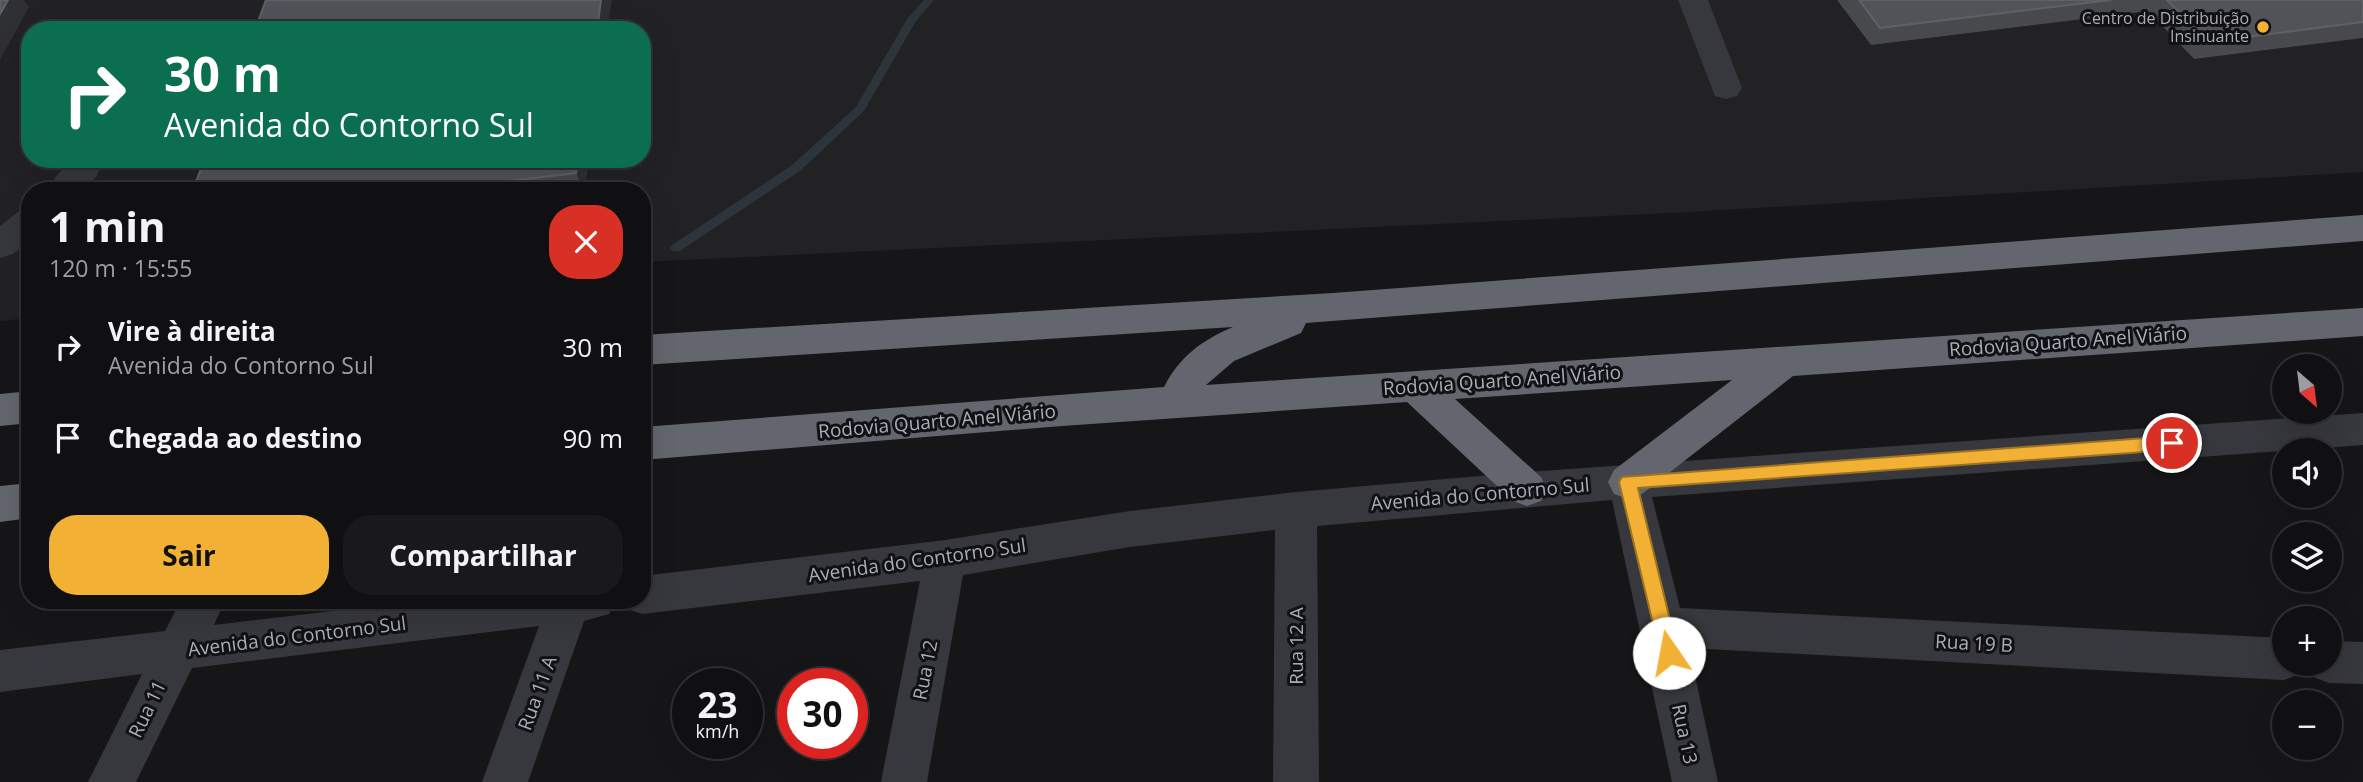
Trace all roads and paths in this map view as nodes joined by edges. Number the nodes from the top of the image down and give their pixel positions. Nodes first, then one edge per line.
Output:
1 (1693, 0) edge
2 (1726, 88) dead end
3 (84, 168) edge
4 (70, 182) edge
5 (21, 228) edge
6 (2363, 228) edge
7 (0, 245) edge
8 (1333, 307) junction
9 (2363, 322) edge
10 (651, 348) edge
11 (1787, 359) junction
12 (1415, 386) junction
13 (1177, 404) junction
14 (21, 408) edge
15 (0, 411) edge
16 (2363, 429) edge
17 (651, 443) edge
18 (1628, 482) junction
19 (1527, 489) junction
20 (21, 501) edge
21 (0, 503) edge
22 (1296, 510) junction
23 (945, 559) junction
24 (651, 594) edge
25 (199, 609) edge
26 (523, 609) edge
27 (579, 609) edge
28 (1664, 627) junction
29 (176, 650) junction
30 (2272, 658) edge
31 (2342, 662) edge
32 (2363, 663) edge
33 (0, 671) edge
34 (111, 782) edge
35 (505, 782) edge
36 (904, 782) edge
37 (1296, 782) edge
38 (1695, 782) edge

1 - 2 street
3 - 4 street
5 - 7 street
6 - 8 highway
8 - 10 highway
8 - 13 highway
9 - 11 highway, Rodovia Quarto Anel Viário
11 - 12 highway, Rodovia Quarto Anel Viário
11 - 18 highway
12 - 13 highway, Rodovia Quarto Anel Viário
12 - 19 highway
13 - 17 highway, Rodovia Quarto Anel Viário
14 - 15 highway
16 - 18 street, Avenida do Contorno Sul
18 - 19 street, Avenida do Contorno Sul
18 - 28 street, Rua 13
19 - 22 street, Avenida do Contorno Sul
20 - 21 highway
22 - 23 street, Avenida do Contorno Sul
22 - 37 street, Rua 12 A
23 - 24 street, Avenida do Contorno Sul
23 - 36 street, Rua 12
25 - 29 street, Rua 11
26 - 29 street, Avenida do Contorno Sul
27 - 35 street, Rua 11 A
28 - 30 street, Rua 19 B
28 - 38 street, Rua 13
29 - 33 street, Avenida do Contorno Sul
29 - 34 street, Rua 11
31 - 32 street

